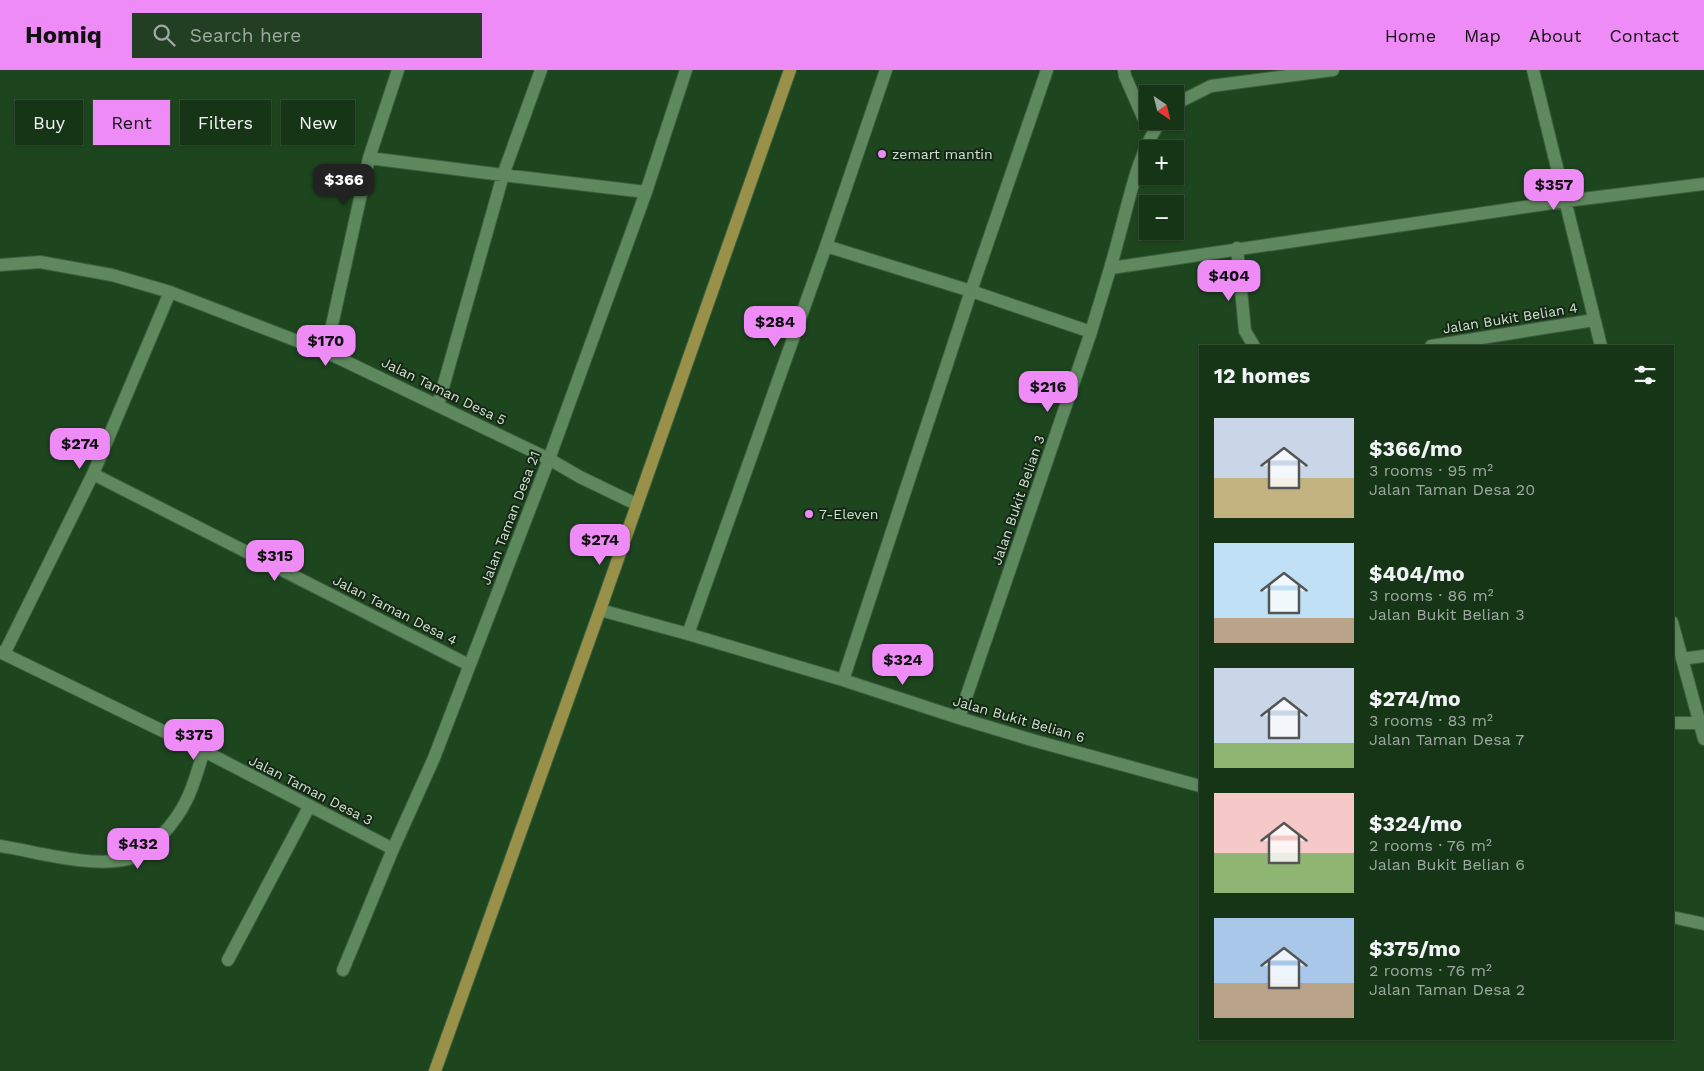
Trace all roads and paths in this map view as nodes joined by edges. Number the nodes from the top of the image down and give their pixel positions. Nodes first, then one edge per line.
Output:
1 (398, 70) edge
2 (541, 70) edge
3 (686, 70) edge
4 (790, 70) edge
5 (886, 70) edge
6 (1047, 70) edge
7 (1124, 70) edge
8 (1333, 70) edge
9 (1533, 70) edge
10 (1184, 100) edge
11 (1139, 108) edge
12 (1151, 130) edge
13 (369, 158) junction
14 (503, 176) junction
15 (1704, 184) edge
16 (646, 192) junction
17 (1566, 201) junction
18 (826, 246) junction
19 (1237, 248) junction
20 (1, 265) edge
21 (1111, 268) junction
22 (170, 292) junction
23 (971, 292) junction
24 (1594, 320) junction
25 (1090, 332) junction
26 (1480, 342) edge
27 (1253, 345) edge
28 (1442, 345) edge
29 (1601, 345) edge
30 (326, 352) junction
31 (438, 405) junction
32 (549, 459) junction
33 (94, 474) junction
34 (636, 504) junction
35 (600, 610) junction
36 (1674, 629) edge
37 (688, 634) junction
38 (2, 653) edge
39 (1704, 656) edge
40 (1682, 659) junction
41 (469, 665) junction
42 (842, 680) junction
43 (959, 718) junction
44 (1674, 723) edge
45 (1699, 723) junction
46 (1704, 739) edge
47 (204, 751) junction
48 (1199, 786) edge
49 (309, 806) junction
50 (0, 846) edge
51 (393, 849) junction
52 (1674, 917) edge
53 (1704, 924) edge
54 (228, 960) dead end
55 (343, 970) dead end
56 (435, 1071) edge

1 - 13 street
2 - 14 street
3 - 16 street, Jalan Taman Desa 21
4 - 34 main road
5 - 18 street
6 - 23 street
7 - 11 street
8 - 10 street
9 - 17 street
12 - 21 street, Jalan Bukit Belian 3
13 - 14 street
13 - 30 street
14 - 16 street
14 - 31 street
15 - 17 street
16 - 32 street, Jalan Taman Desa 21
17 - 19 street
17 - 24 street
18 - 23 street
18 - 37 street
19 - 21 street
19 - 27 street
20 - 22 street, Jalan Taman Desa 5
21 - 25 street, Jalan Bukit Belian 3
22 - 30 street, Jalan Taman Desa 5
22 - 33 street
23 - 25 street
23 - 42 street
24 - 26 street, Jalan Bukit Belian 4
24 - 29 street
25 - 43 street, Jalan Bukit Belian 3
26 - 28 street, Jalan Bukit Belian 4
30 - 31 street, Jalan Taman Desa 5
31 - 32 street, Jalan Taman Desa 5
32 - 34 street, Jalan Taman Desa 5
32 - 41 street, Jalan Taman Desa 21
33 - 38 street
33 - 41 street, Jalan Taman Desa 4
34 - 35 main road
35 - 37 street, Jalan Bukit Belian 6
35 - 56 main road
36 - 40 street
37 - 42 street, Jalan Bukit Belian 6
38 - 47 street, Jalan Taman Desa 3
39 - 40 street
40 - 45 street
41 - 51 street, Jalan Taman Desa 21
42 - 43 street, Jalan Bukit Belian 6
43 - 48 street, Jalan Bukit Belian 6
44 - 45 street
45 - 46 street
47 - 49 street, Jalan Taman Desa 3
47 - 50 street
49 - 51 street, Jalan Taman Desa 3
49 - 54 street
51 - 55 street, Jalan Taman Desa 21
52 - 53 street

